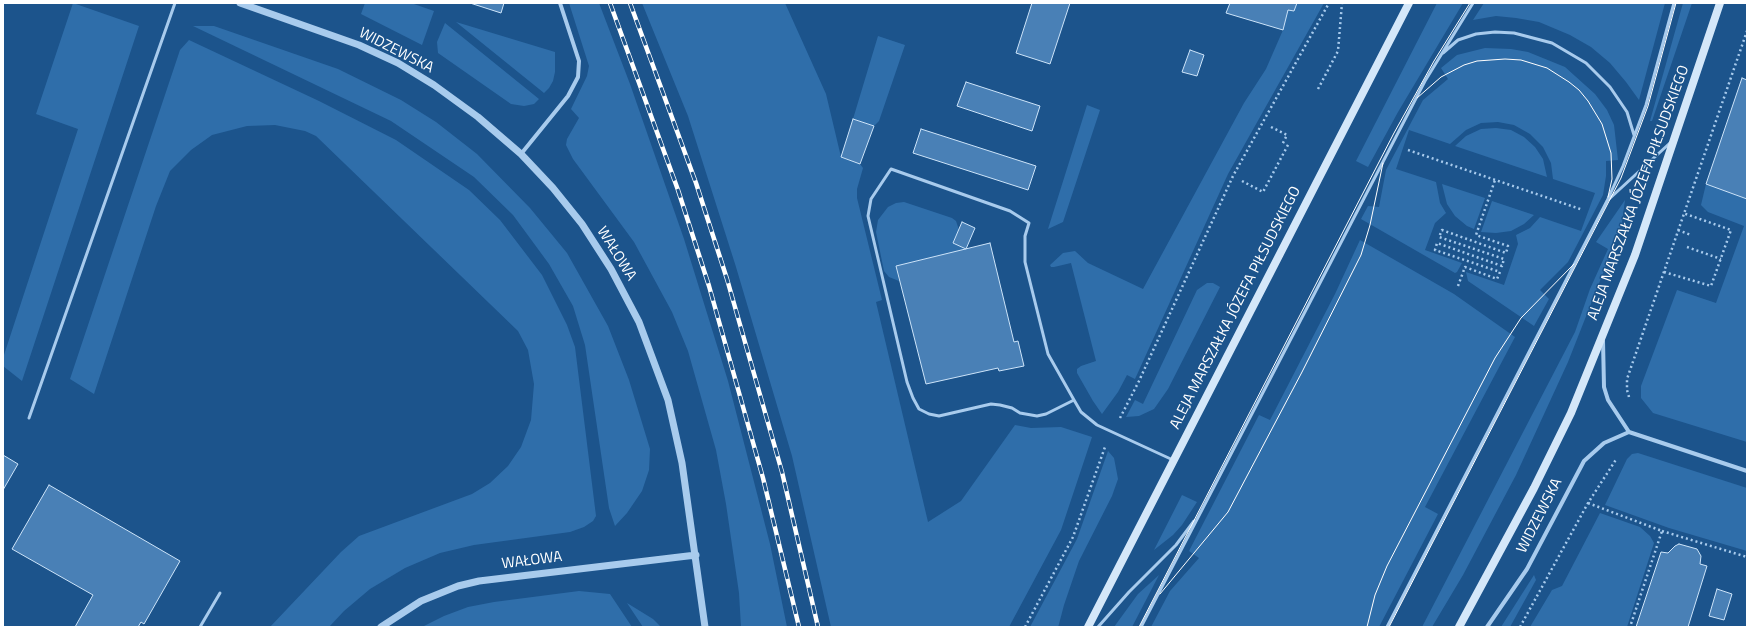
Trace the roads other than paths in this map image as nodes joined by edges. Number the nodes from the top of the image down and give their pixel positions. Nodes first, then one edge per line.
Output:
1 (175, 3) edge
2 (240, 3) edge
3 (560, 3) edge
4 (1409, 3) edge
5 (1473, 3) edge
6 (1674, 3) edge
7 (1720, 3) edge
8 (1436, 62) junction
9 (1635, 137) junction
10 (1674, 139) junction
11 (521, 154) junction
12 (1607, 201) junction
13 (1603, 334) junction
14 (1074, 400) junction
15 (29, 418) dead end
16 (1629, 432) junction
17 (1173, 460) junction
18 (1747, 471) edge
19 (1201, 512) junction
20 (696, 555) junction
21 (220, 593) dead end
22 (200, 627) edge
23 (381, 627) edge
24 (705, 627) edge
25 (1088, 627) edge
26 (1098, 627) edge
27 (1141, 627) edge
28 (1387, 627) edge
29 (1459, 627) edge
30 (1487, 627) edge

1 - 15 lane
2 - 11 street, WIDZEWSKA
3 - 11 street
4 - 17 main road, ALEJA MARSZAŁKA JÓZEFA PIŁSUDSKIEGO
5 - 8 lane
6 - 9 lane
7 - 10 main road, ALEJA MARSZAŁKA JÓZEFA PIŁSUDSKIEGO
8 - 9 lane
8 - 19 lane
9 - 12 lane
10 - 12 lane
10 - 13 main road, ALEJA MARSZAŁKA JÓZEFA PIŁSUDSKIEGO
11 - 20 street, WAŁOWA
12 - 28 lane
13 - 16 street
13 - 29 main road, ALEJA MARSZAŁKA JÓZEFA PIŁSUDSKIEGO
14 - 14 lane
14 - 17 lane
16 - 18 street
16 - 30 street, WIDZEWSKA
17 - 25 main road, ALEJA MARSZAŁKA JÓZEFA PIŁSUDSKIEGO
19 - 26 lane
19 - 27 lane
20 - 23 street, WAŁOWA
20 - 24 street, WAŁOWA
21 - 22 lane

